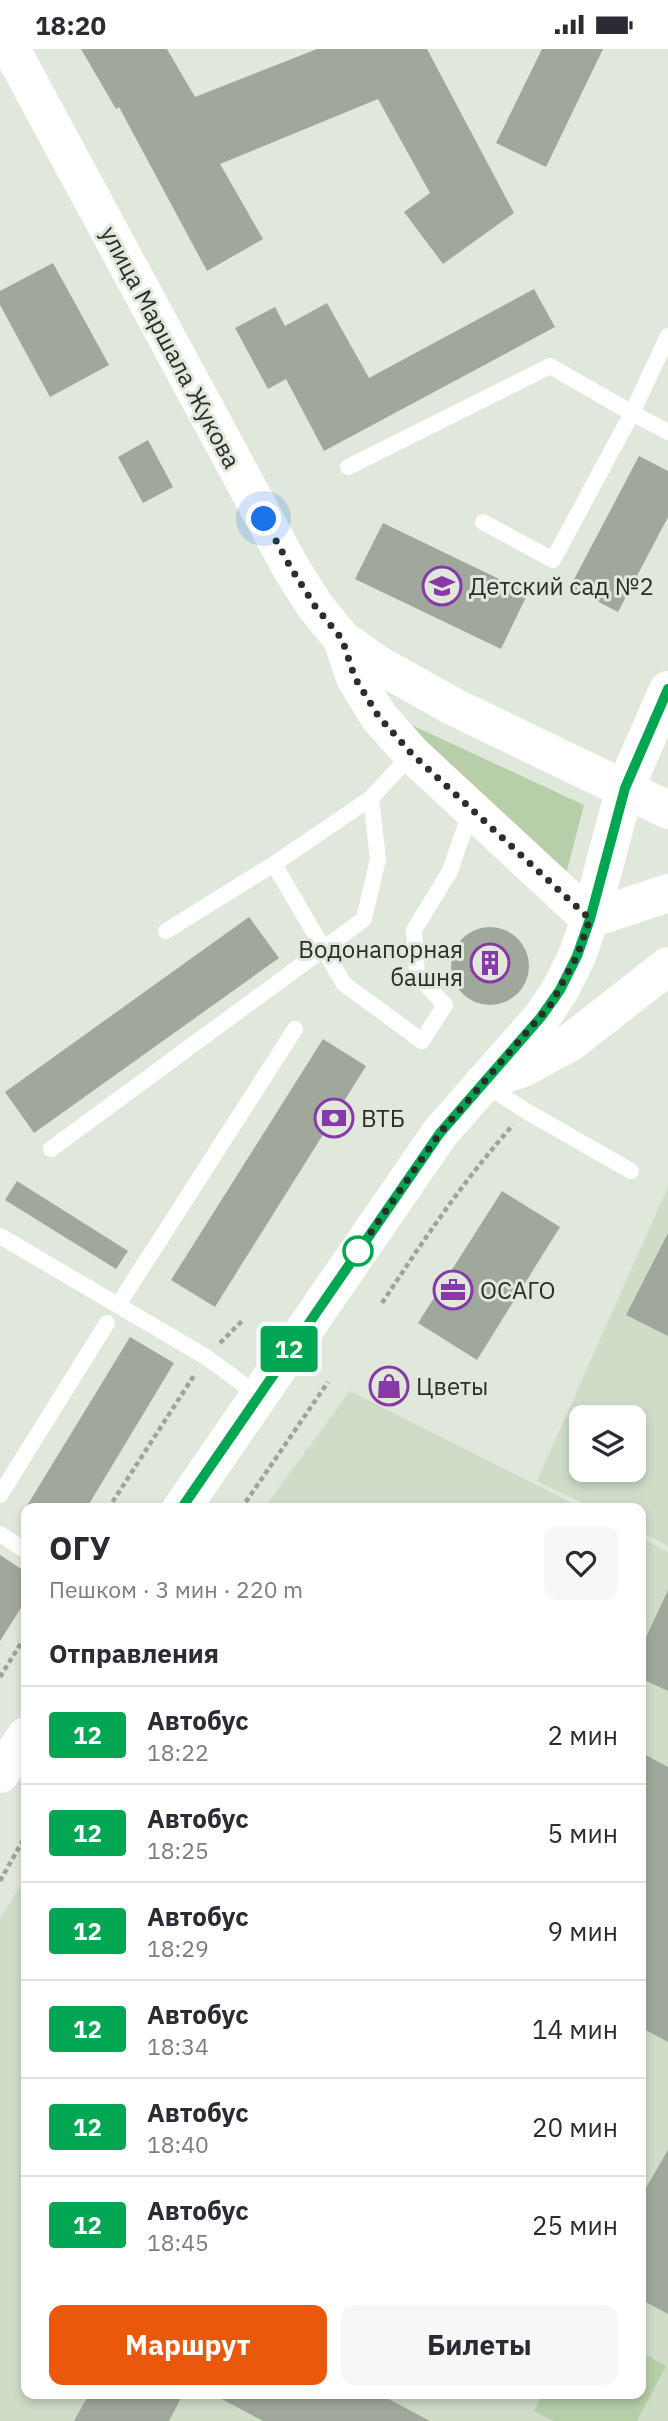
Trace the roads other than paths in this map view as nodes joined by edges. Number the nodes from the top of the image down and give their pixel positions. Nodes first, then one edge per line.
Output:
1 (19, 52) edge
2 (668, 335) edge
3 (632, 413) junction
4 (668, 432) edge
5 (348, 467) dead end
6 (483, 523) dead end
7 (342, 639) junction
8 (668, 689) edge
9 (412, 754) junction
10 (625, 788) junction
11 (371, 798) junction
12 (471, 810) junction
13 (668, 810) edge
14 (274, 864) junction
15 (668, 893) edge
16 (590, 919) junction
17 (166, 931) dead end
18 (324, 948) junction
19 (668, 966) edge
20 (295, 1029) dead end
21 (483, 1083) junction
22 (51, 1149) dead end
23 (631, 1171) dead end
24 (0, 1236) edge
25 (118, 1305) junction
26 (107, 1324) dead end
27 (258, 1395) junction
28 (0, 1495) edge
29 (185, 1503) edge
30 (0, 1534) edge
31 (21, 1548) edge
32 (21, 1743) edge
33 (0, 1774) edge

1 - 7 main road, улица Маршала Жукова
2 - 3 lane
3 - 4 lane
3 - 5 lane
3 - 6 lane
7 - 9 main road, улица Маршала Жукова
7 - 10 main road, улица Маршала Жукова
8 - 10 main road
9 - 11 lane
9 - 12 main road, улица Маршала Жукова
10 - 13 main road, улица Маршала Жукова
10 - 16 main road
11 - 14 lane
11 - 18 lane
12 - 16 main road, улица Маршала Жукова
12 - 18 lane
14 - 17 lane
14 - 18 lane
15 - 16 main road
16 - 21 main road
18 - 22 lane
19 - 21 main road
20 - 25 lane
21 - 23 lane
21 - 27 main road
24 - 25 lane
25 - 27 lane
26 - 28 lane
27 - 29 main road
30 - 31 lane
32 - 33 main road

